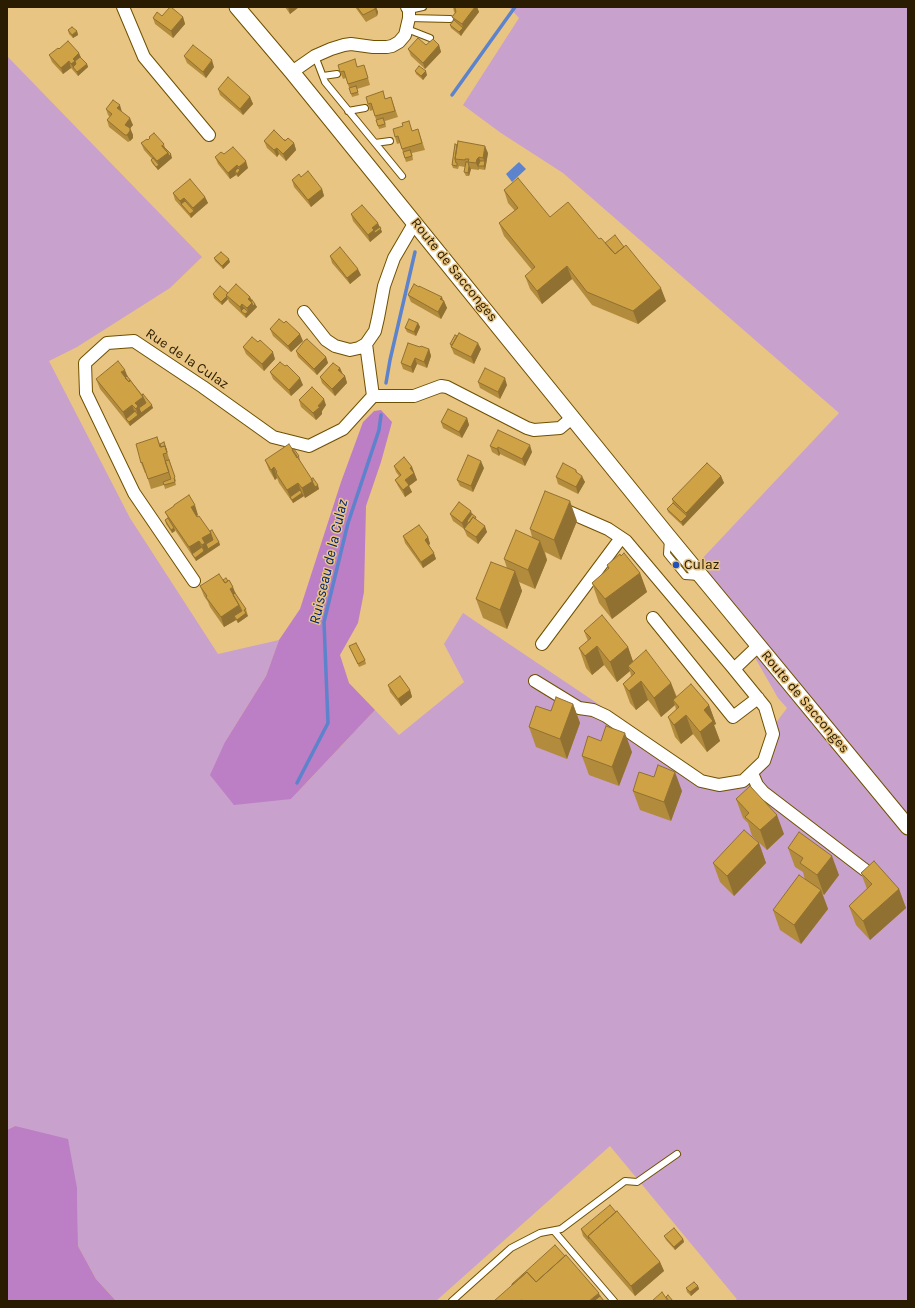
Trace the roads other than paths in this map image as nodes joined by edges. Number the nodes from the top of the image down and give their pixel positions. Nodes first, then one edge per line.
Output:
1 (123, 7) edge
2 (237, 7) edge
3 (423, 7) edge
4 (408, 16) edge
5 (450, 19) dead end
6 (430, 38) dead end
7 (315, 56) junction
8 (292, 72) junction
9 (337, 74) edge
10 (323, 76) junction
11 (365, 108) dead end
12 (348, 111) junction
13 (209, 135) dead end
14 (390, 141) dead end
15 (375, 143) junction
16 (402, 176) dead end
17 (415, 222) junction
18 (304, 312) dead end
19 (366, 344) junction
20 (373, 396) junction
21 (573, 417) junction
22 (569, 512) edge
23 (621, 538) junction
24 (194, 581) dead end
25 (653, 618) dead end
26 (542, 644) dead end
27 (754, 650) dead end
28 (734, 669) junction
29 (535, 681) dead end
30 (758, 698) junction
31 (752, 773) junction
32 (908, 827) edge
33 (865, 870) edge
34 (677, 1154) dead end
35 (554, 1231) junction
36 (452, 1301) edge
37 (614, 1301) edge

1 - 13 street
2 - 8 street, Route de Sacconges
3 - 4 lane
4 - 5 lane
4 - 6 lane
4 - 7 street
7 - 8 street
7 - 10 lane
8 - 17 street, Route de Sacconges
9 - 10 lane
10 - 12 lane
11 - 12 lane
12 - 15 lane
14 - 15 lane
15 - 16 lane
17 - 19 street
17 - 21 street, Route de Sacconges
18 - 19 street
19 - 20 street
20 - 21 street
20 - 24 street, Rue de la Culaz
21 - 32 street, Route de Sacconges
22 - 23 street
23 - 26 street
23 - 28 street
25 - 30 street
27 - 28 street
28 - 30 street
29 - 31 street
30 - 31 street
31 - 33 street
34 - 35 lane
35 - 36 lane
35 - 37 lane

